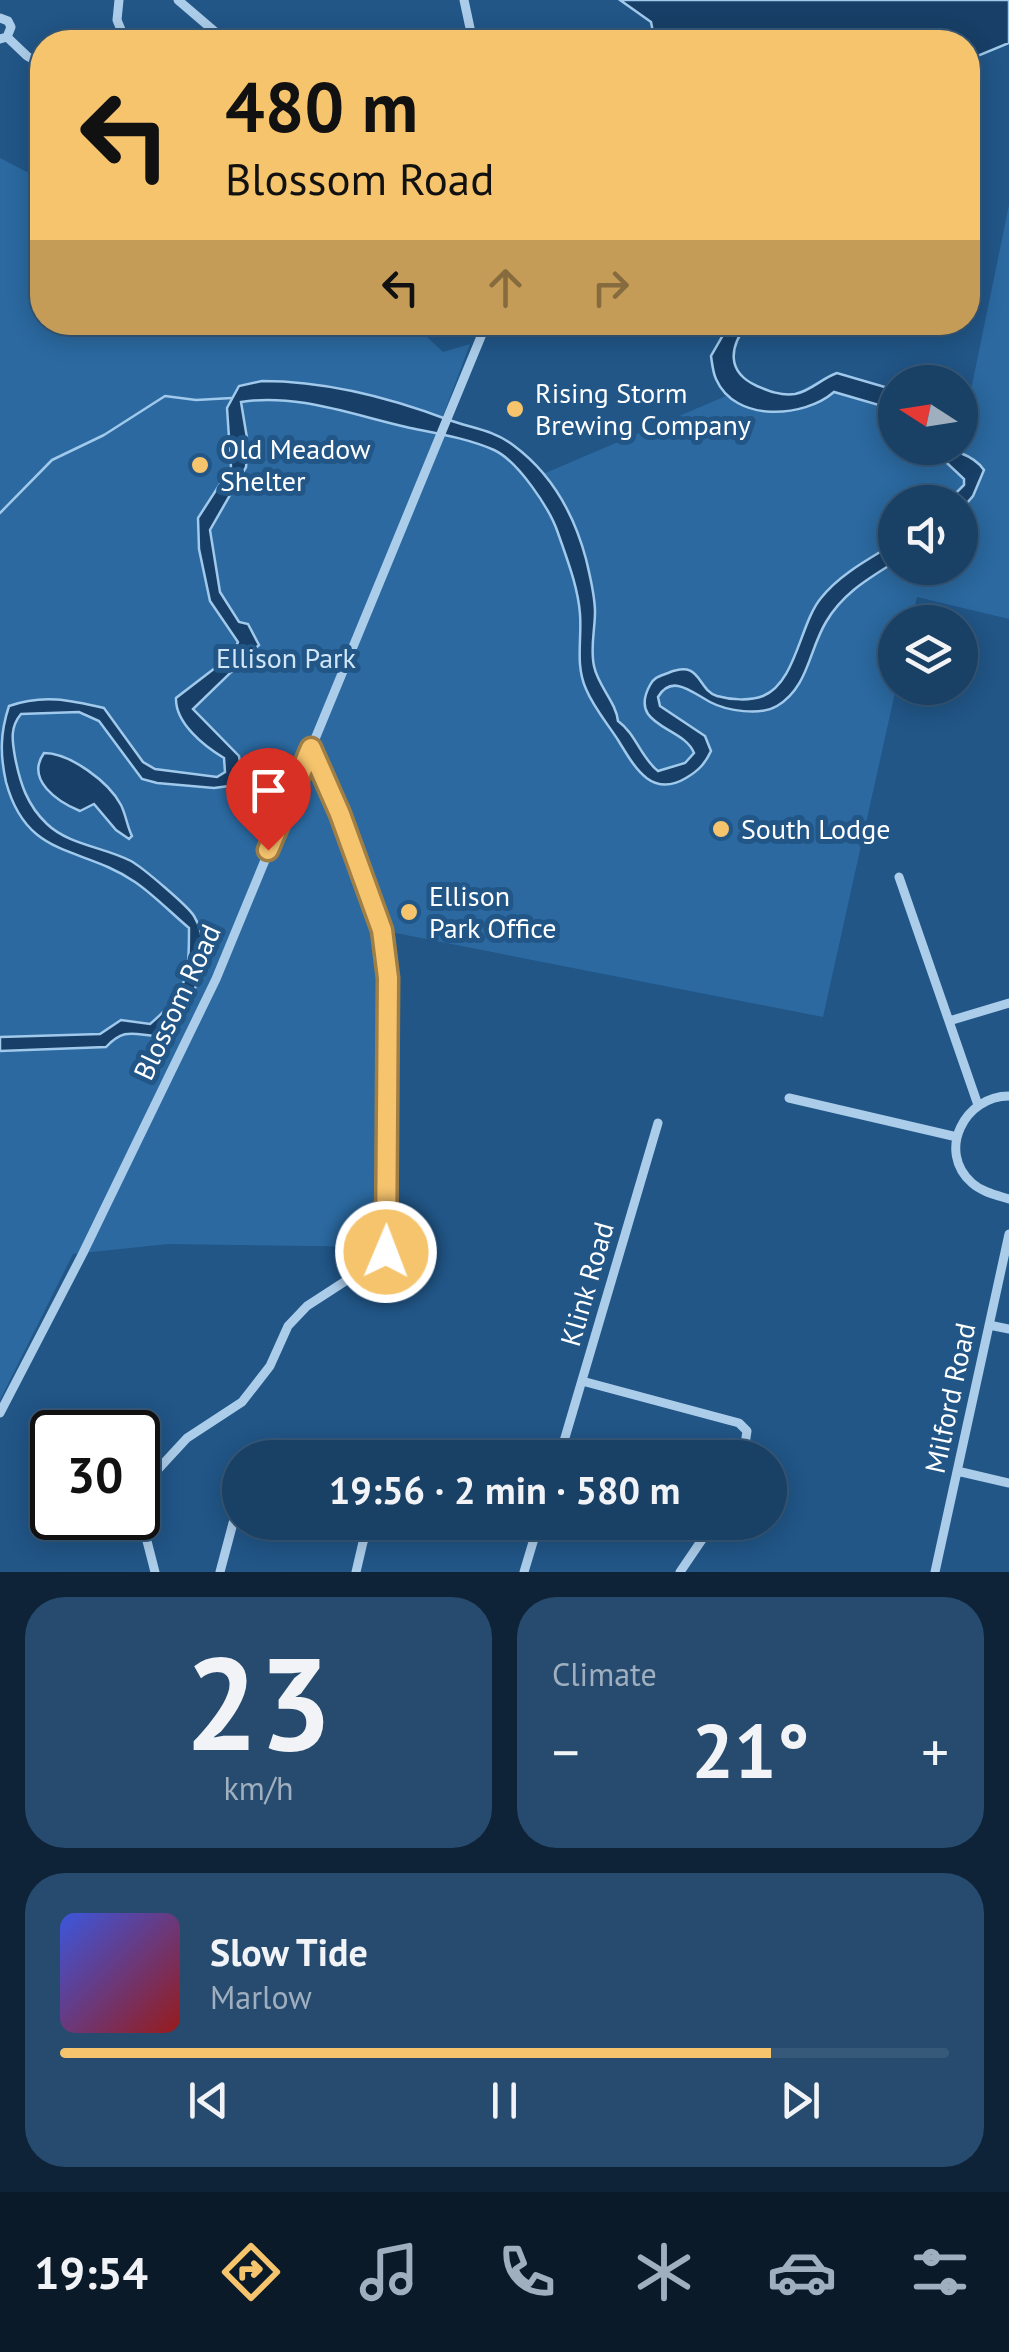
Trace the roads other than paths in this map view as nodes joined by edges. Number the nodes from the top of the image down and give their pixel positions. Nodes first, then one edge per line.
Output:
1 (120, 0) edge
2 (178, 0) edge
3 (464, 0) edge
4 (0, 18) edge
5 (121, 30) edge
6 (214, 30) edge
7 (470, 30) edge
8 (4, 38) edge
9 (30, 58) edge
10 (482, 335) edge
11 (311, 748) junction
12 (899, 877) dead end
13 (1009, 1003) edge
14 (949, 1022) junction
15 (1009, 1096) edge
16 (790, 1098) dead end
17 (978, 1105) junction
18 (658, 1123) dead end
19 (957, 1137) junction
20 (1009, 1198) edge
21 (1009, 1234) edge
22 (989, 1325) junction
23 (1009, 1330) edge
24 (582, 1381) junction
25 (0, 1412) edge
26 (564, 1440) edge
27 (746, 1440) edge
28 (160, 1467) edge
29 (957, 1471) junction
30 (1009, 1483) edge
31 (147, 1540) edge
32 (228, 1540) edge
33 (363, 1540) edge
34 (534, 1540) edge
35 (702, 1540) edge
36 (155, 1572) edge
37 (220, 1572) edge
38 (356, 1572) edge
39 (524, 1572) edge
40 (680, 1572) edge
41 (935, 1572) edge

1 - 5 street
2 - 6 street
3 - 7 street
4 - 8 street
8 - 9 street
10 - 11 street, Blossom Road
11 - 25 street, Blossom Road
11 - 28 street
12 - 14 street
13 - 14 street
14 - 17 street
15 - 17 street
16 - 19 street
17 - 19 street
18 - 24 street, Klink Road
19 - 20 street
21 - 22 street, Milford Road
22 - 23 street
22 - 29 street, Milford Road
24 - 26 street, Klink Road
24 - 27 street
29 - 30 street
29 - 41 street, Milford Road
31 - 36 street
32 - 37 street
33 - 38 street
34 - 39 street
35 - 40 street

